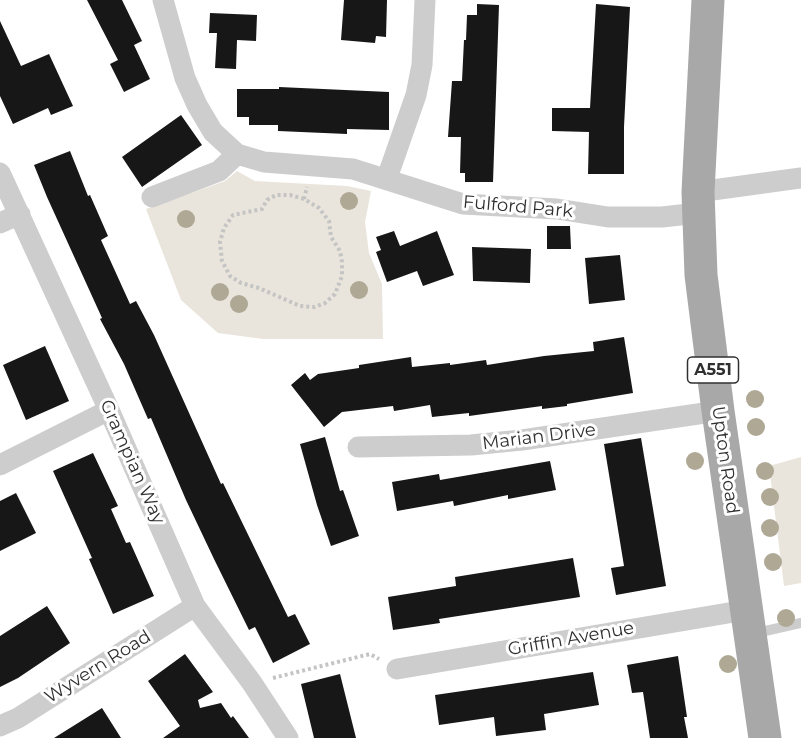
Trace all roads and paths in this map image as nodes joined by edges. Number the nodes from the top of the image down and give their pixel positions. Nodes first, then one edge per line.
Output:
1 (163, 0) edge
2 (425, 0) edge
3 (708, 0) edge
4 (237, 154) junction
5 (304, 164) junction
6 (0, 173) edge
7 (387, 178) junction
8 (801, 178) edge
9 (152, 197) dead end
10 (304, 199) junction
11 (698, 203) junction
12 (20, 214) junction
13 (0, 223) edge
14 (109, 410) junction
15 (718, 411) junction
16 (358, 447) dead end
17 (0, 465) edge
18 (195, 606) junction
19 (747, 622) junction
20 (801, 623) edge
21 (397, 669) joint
22 (252, 683) junction
23 (0, 726) edge
24 (288, 738) edge
25 (765, 738) edge

1 - 4 street, Fulford Park
2 - 7 street
3 - 11 main road, Upton Road / A551
4 - 5 street, Fulford Park
4 - 9 street
5 - 7 street, Fulford Park
5 - 10 path
6 - 12 street, Grampian Way
7 - 11 street, Fulford Park
8 - 11 street, Fulford Park
10 - 10 path
11 - 15 main road, Upton Road / A551
12 - 13 street
12 - 14 street, Grampian Way
14 - 17 street
14 - 18 street, Grampian Way
15 - 16 street, Marian Drive
15 - 19 main road, Upton Road / A551
18 - 22 street, Grampian Way
18 - 23 street, Wyvern Road
19 - 20 lane
19 - 21 street, Griffin Avenue
19 - 25 main road, Upton Road / A551
21 - 22 path
22 - 24 street, Grampian Way

